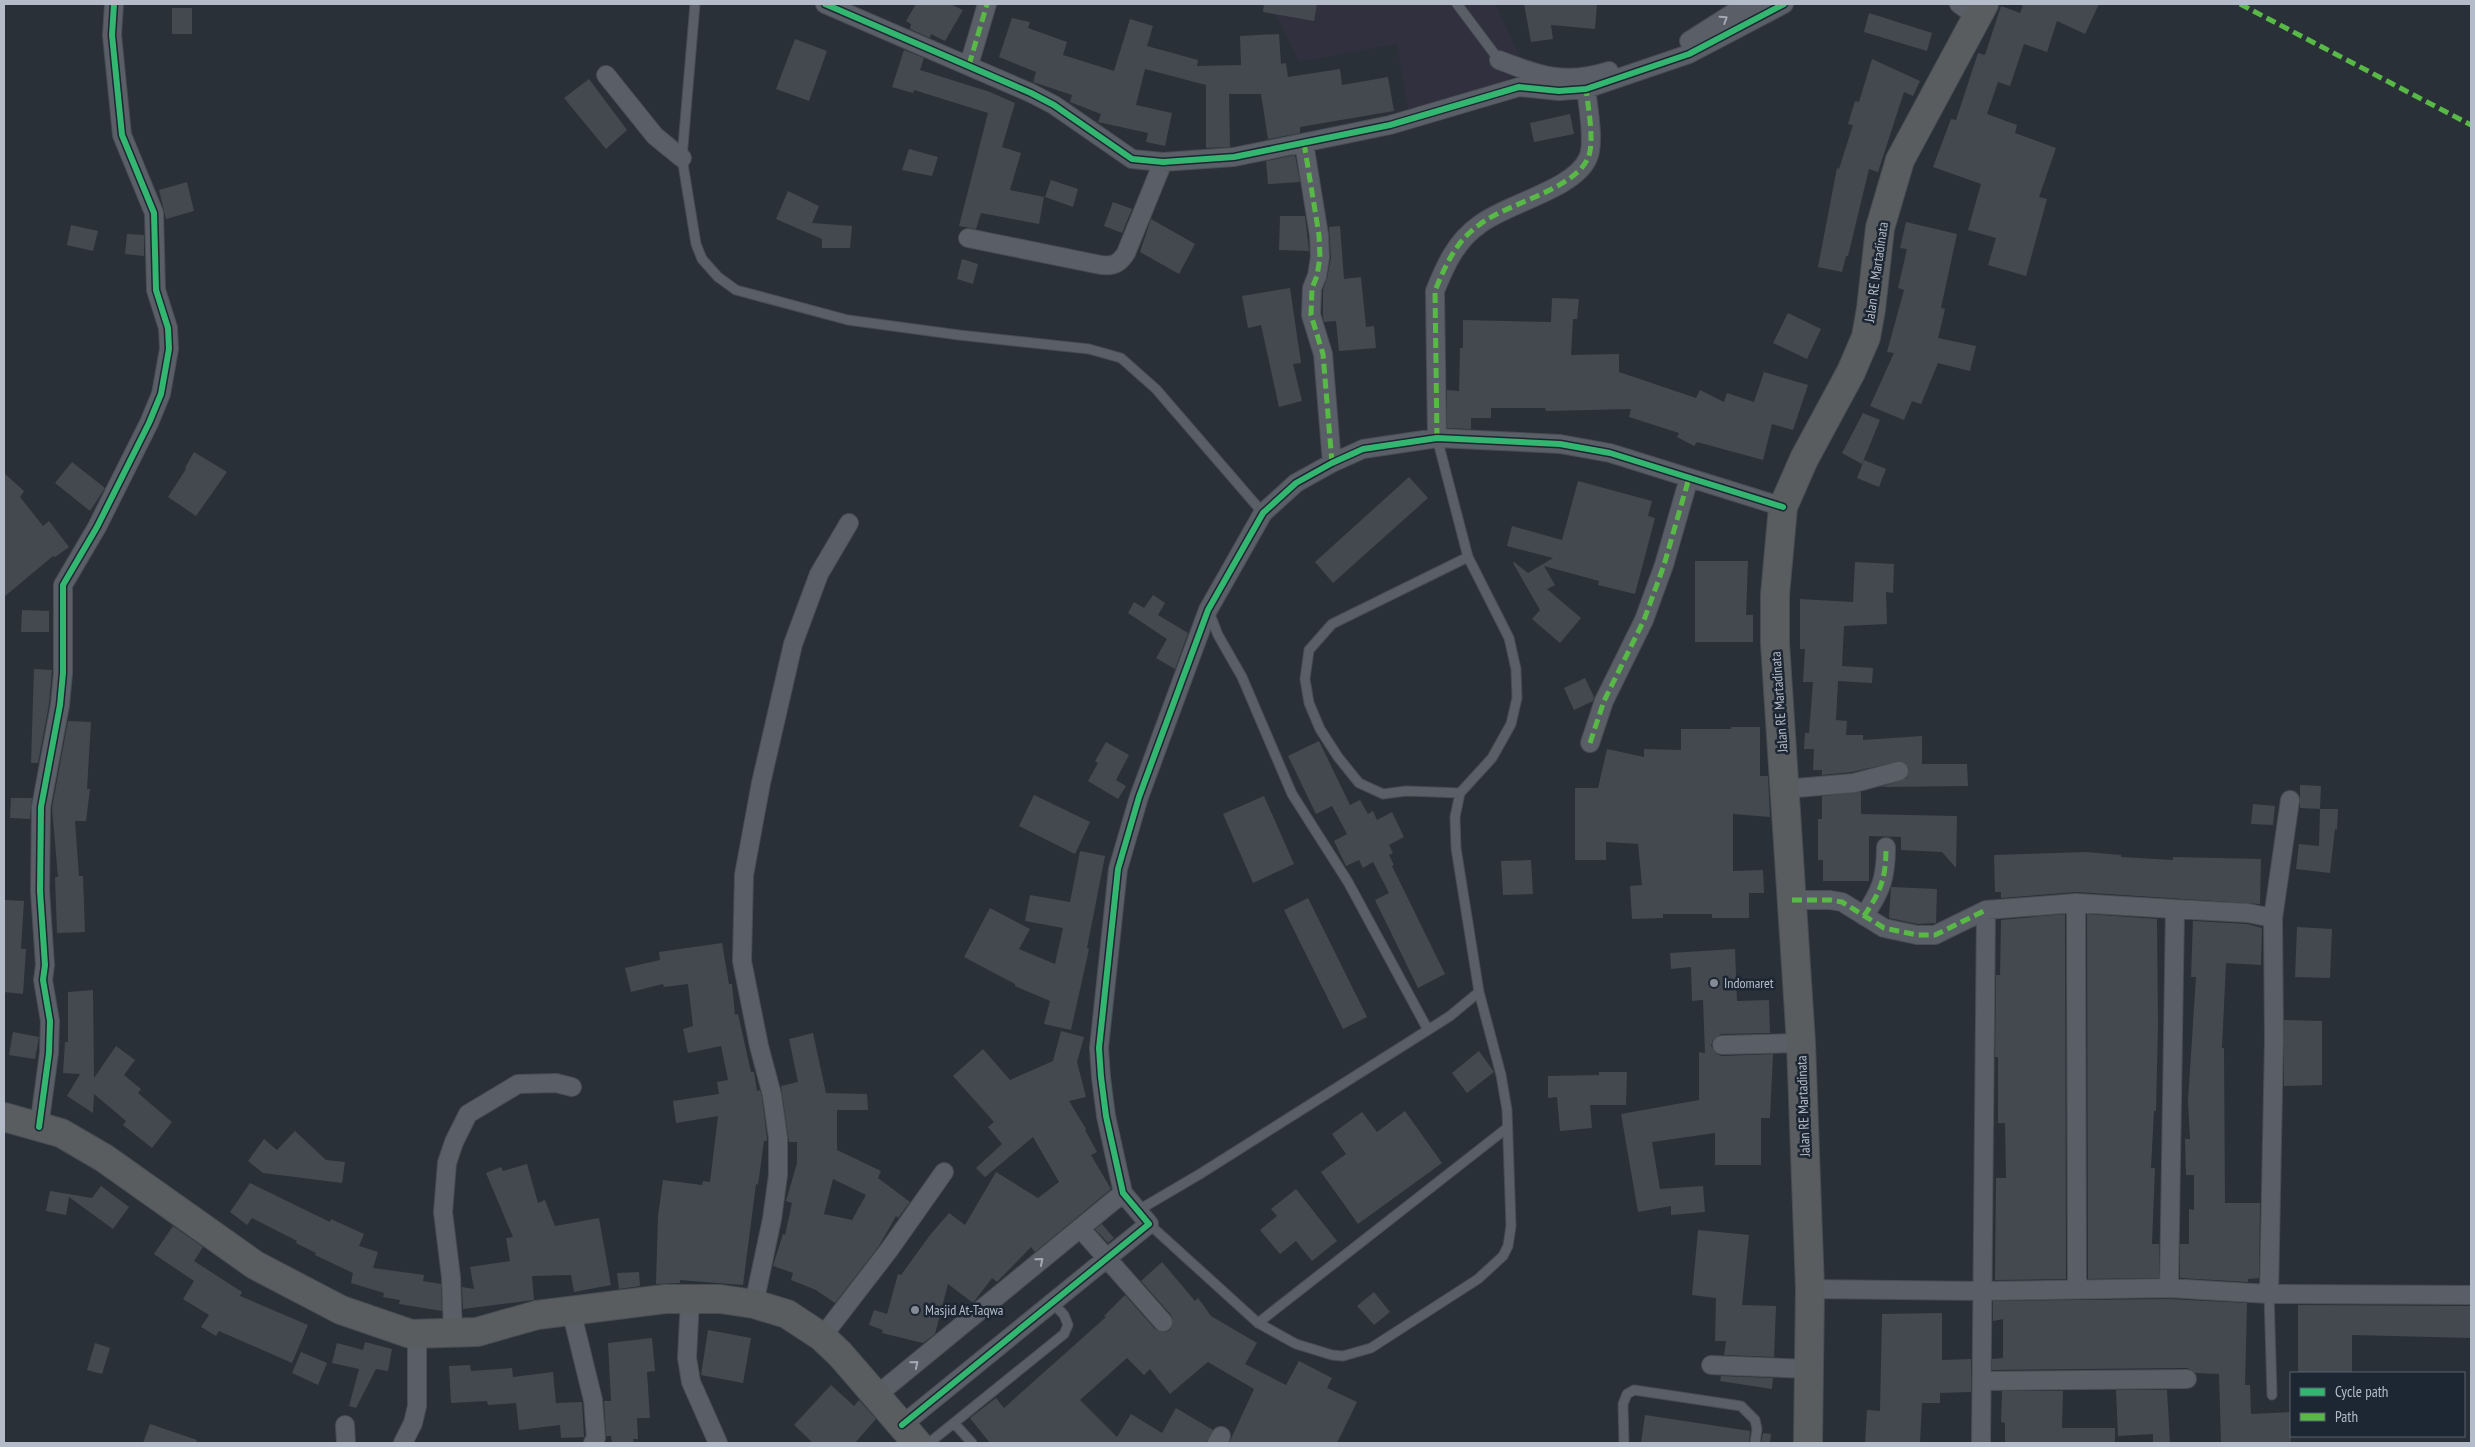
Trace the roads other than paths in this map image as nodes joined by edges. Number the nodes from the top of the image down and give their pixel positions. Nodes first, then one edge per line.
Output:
1 (114, 4) edge
2 (695, 4) edge
3 (825, 4) edge
4 (987, 4) edge
5 (1457, 4) edge
6 (1753, 4) edge
7 (1784, 4) edge
8 (1973, 8) edge
9 (1687, 49) junction
10 (1499, 60) junction
11 (969, 65) junction
12 (1530, 72) junction
13 (606, 74) dead end
14 (1519, 87) junction
15 (1586, 89) junction
16 (1304, 143) junction
17 (682, 158) junction
18 (1164, 162) junction
19 (968, 238) dead end
20 (1437, 438) junction
21 (1332, 463) junction
22 (1689, 478) junction
23 (1783, 507) junction
24 (1263, 513) junction
25 (849, 523) dead end
26 (1468, 557) junction
27 (1208, 610) junction
28 (1590, 743) dead end
29 (1898, 771) dead end
30 (1785, 788) junction
31 (1460, 793) junction
32 (2290, 800) dead end
33 (1886, 848) dead end
34 (1792, 900) junction
35 (2076, 903) junction
36 (2176, 909) junction
37 (1986, 910) junction
38 (1864, 916) junction
39 (2273, 918) junction
40 (1479, 992) junction
41 (1428, 1030) junction
42 (1801, 1043) junction
43 (1722, 1046) dead end
44 (572, 1087) dead end
45 (4, 1117) edge
46 (38, 1128) junction
47 (1507, 1128) junction
48 (944, 1172) dead end
49 (1123, 1193) junction
50 (1136, 1211) junction
51 (1149, 1224) junction
52 (1080, 1228) junction
53 (1106, 1258) junction
54 (2077, 1288) junction
55 (2168, 1288) junction
56 (1810, 1289) junction
57 (1984, 1291) junction
58 (2270, 1294) junction
59 (2471, 1295) edge
60 (690, 1299) junction
61 (1052, 1303) junction
62 (754, 1304) junction
63 (571, 1310) junction
64 (1163, 1322) dead end
65 (1258, 1323) junction
66 (453, 1332) junction
67 (417, 1334) junction
68 (822, 1337) junction
69 (1711, 1365) dead end
70 (1808, 1369) junction
71 (2187, 1379) dead end
72 (1984, 1381) junction
73 (2272, 1395) dead end
74 (877, 1396) junction
75 (954, 1423) junction
76 (345, 1425) dead end
77 (910, 1434) edge
78 (346, 1443) edge
79 (403, 1443) edge
80 (593, 1443) edge
81 (718, 1443) edge
82 (929, 1443) edge
83 (972, 1443) edge
84 (1624, 1443) edge
85 (1755, 1443) edge
86 (1808, 1443) edge
87 (1982, 1443) edge

1 - 46 street
2 - 17 lane
3 - 11 street
4 - 11 street
5 - 10 lane
9 -> 6 street
7 - 9 street
8 - 23 highway, Jalan RE Martadinata
9 - 12 street
9 - 15 street
10 - 12 street
10 - 14 street
11 - 18 street
12 - 14 street
13 - 17 street
14 - 15 street
14 - 16 street
15 - 20 street
16 - 18 street
16 - 21 street
17 - 24 lane
18 - 19 street
20 - 21 street
20 - 22 street
20 - 26 lane
21 - 24 street
22 - 23 street
22 - 28 street
23 - 30 highway, Jalan RE Martadinata
24 - 27 street
25 - 62 street
26 - 31 lane
26 - 31 lane
27 - 41 lane
27 - 49 street
29 - 30 street
30 - 34 highway, Jalan RE Martadinata
31 - 40 lane
32 - 39 street
33 - 38 street
34 - 38 street
34 - 42 highway, Jalan RE Martadinata
35 - 36 street
35 - 37 street
35 - 54 street
36 - 39 street
36 - 55 street
37 - 38 street
37 - 57 street
39 - 58 street
40 - 41 lane
40 - 47 lane
41 - 50 lane
42 - 43 street
42 - 56 highway, Jalan RE Martadinata
44 - 66 street
45 - 46 highway
46 - 67 highway
47 - 65 lane
47 - 65 lane
48 - 68 street
49 - 50 street
49 - 52 street
50 - 51 street
51 - 53 street
51 - 65 lane
52 - 53 street
74 -> 52 street
53 - 61 street
53 - 64 street
54 - 55 street
54 - 57 street
55 - 58 street
56 - 57 street
56 - 70 highway, Jalan RE Martadinata
57 - 72 street
58 - 59 street
58 - 73 lane
60 - 62 highway
60 - 63 highway
60 - 81 street
61 - 75 lane
61 - 77 street
62 - 68 highway
63 - 66 highway
63 - 80 street
66 - 67 highway
67 - 79 street
68 - 74 highway
69 - 70 street
70 - 86 highway, Jalan RE Martadinata
71 - 72 street
72 - 87 street
74 - 77 highway
75 - 82 lane
75 - 83 lane
76 - 78 street
84 - 85 lane

